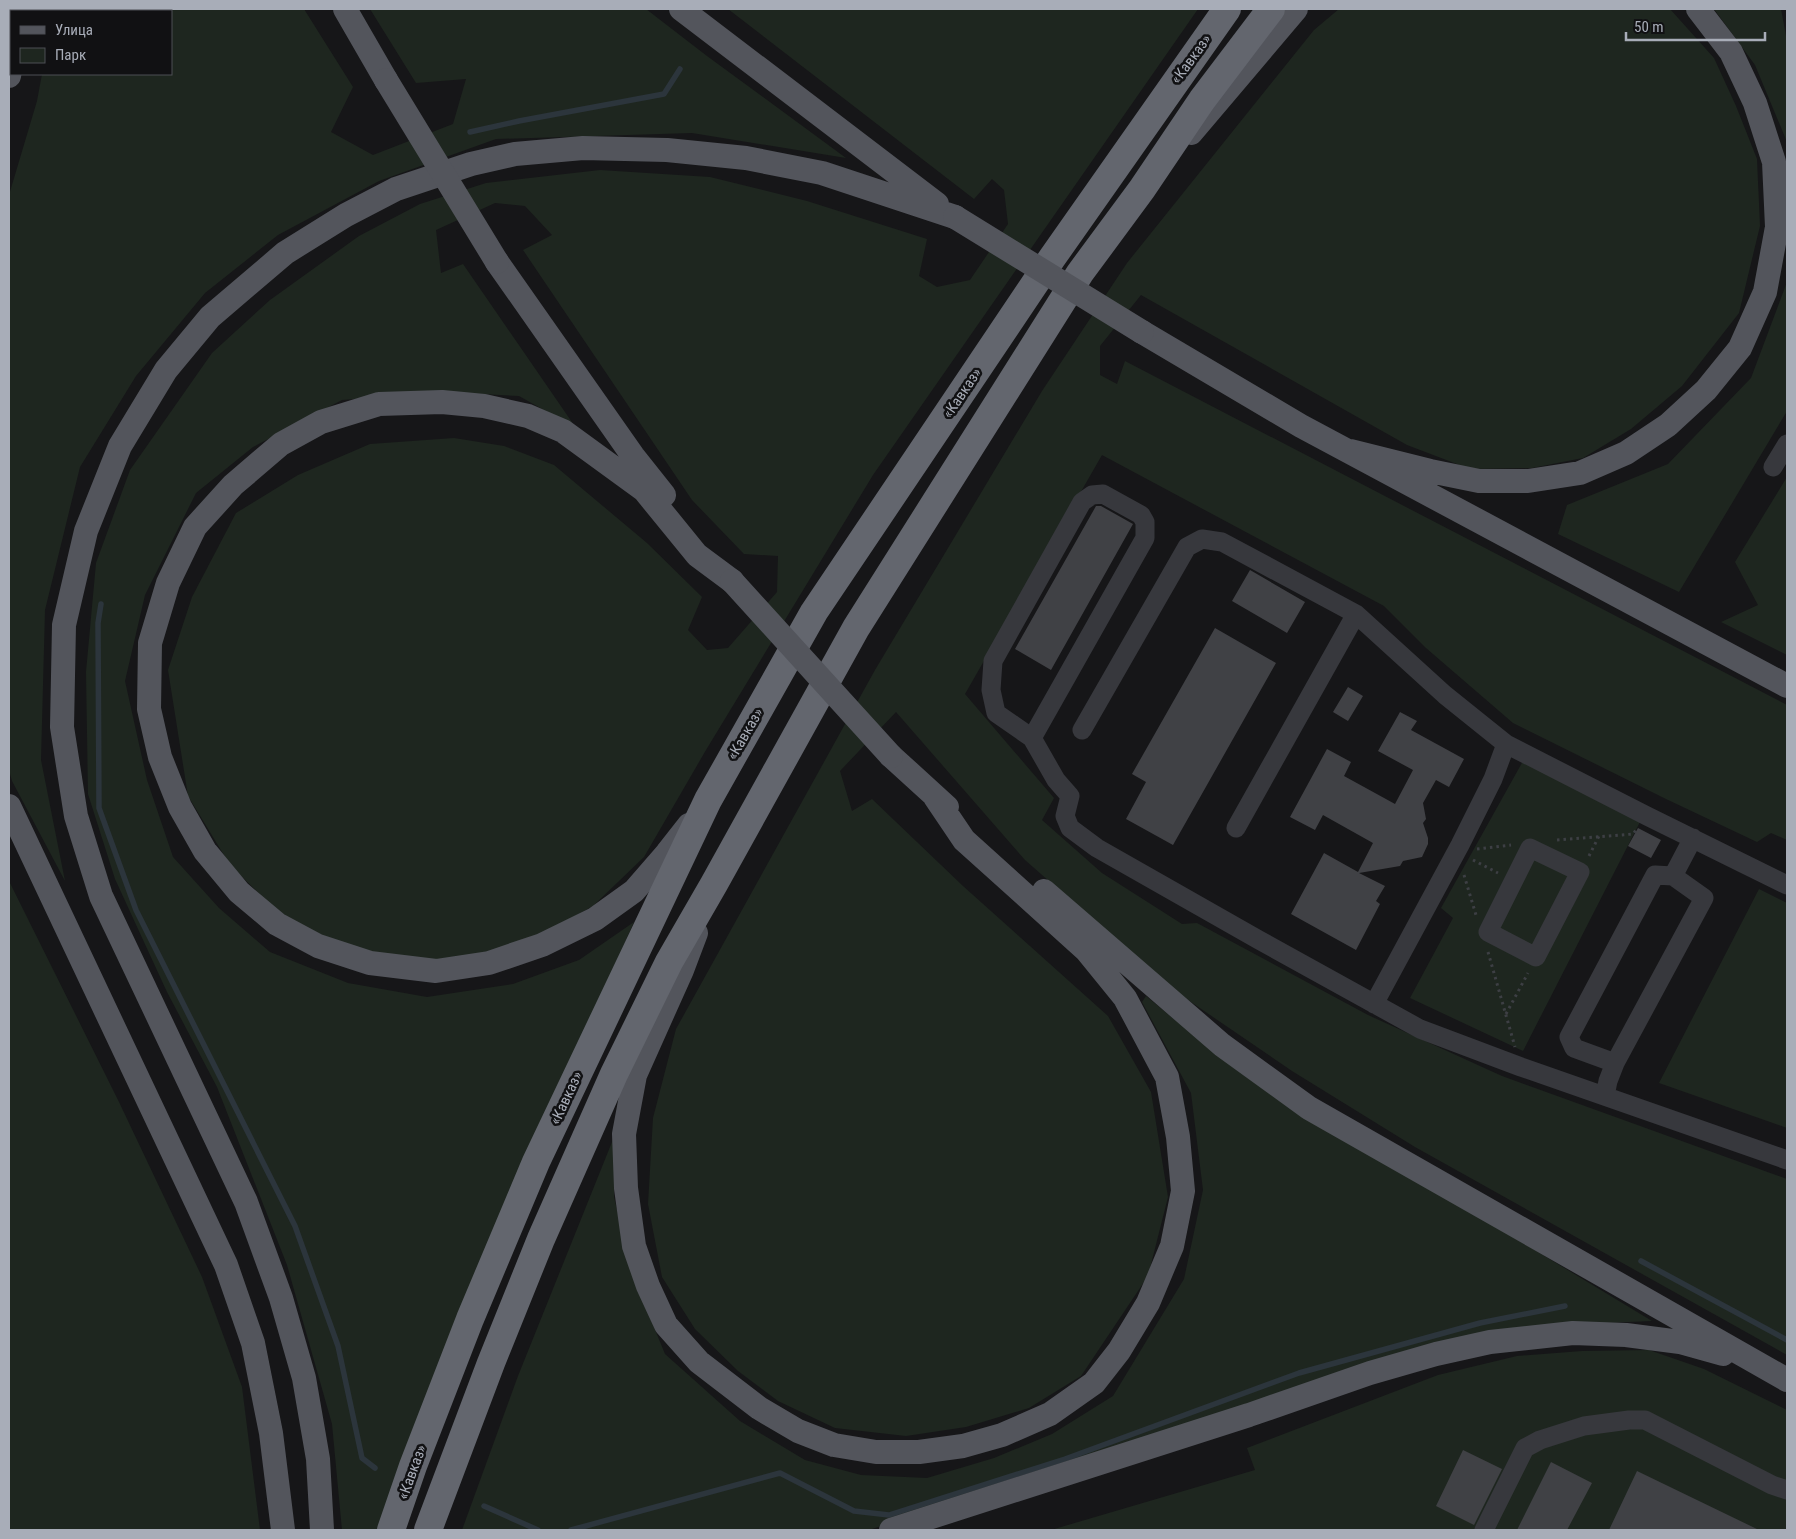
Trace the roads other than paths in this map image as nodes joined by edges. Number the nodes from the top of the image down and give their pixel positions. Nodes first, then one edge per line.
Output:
1 (345, 9) edge
2 (681, 9) edge
3 (1227, 9) edge
4 (1271, 9) edge
5 (1296, 9) edge
6 (1698, 9) edge
7 (1142, 189) junction
8 (954, 217) junction
9 (1787, 444) edge
10 (1350, 451) junction
11 (1773, 467) dead end
12 (732, 581) junction
13 (1356, 614) junction
14 (1787, 686) edge
15 (1082, 730) dead end
16 (1032, 738) junction
17 (1506, 744) junction
18 (935, 797) junction
19 (708, 800) junction
20 (9, 806) edge
21 (1236, 828) dead end
22 (1693, 838) junction
23 (1673, 876) junction
24 (1513, 881) joint
25 (714, 884) junction
26 (1787, 884) edge
27 (1374, 1004) junction
28 (1615, 1063) junction
29 (1605, 1096) junction
30 (1787, 1160) edge
31 (1756, 1363) junction
32 (1787, 1380) edge
33 (1787, 1490) edge
34 (283, 1530) edge
35 (322, 1530) edge
36 (391, 1530) edge
37 (428, 1530) edge
38 (892, 1530) edge
39 (1484, 1530) edge

1 - 12 main road, bridge
2 - 8 main road
3 - 19 highway, «Кавказ»
4 - 7 highway
5 - 7 main road
6 - 10 main road
7 - 25 highway
8 - 10 main road, bridge
8 - 35 main road
9 - 11 street
10 - 14 main road
12 - 18 main road, bridge
12 - 19 main road
13 - 15 street
13 - 17 street
13 - 21 street
16 - 16 street
16 - 27 street
17 - 22 street
17 - 27 street
18 - 25 main road
18 - 31 main road
19 - 36 highway, «Кавказ»
20 - 34 main road
22 - 23 street
22 - 26 street
23 - 28 street
23 - 28 street
24 - 24 street
25 - 37 highway
27 - 29 street
28 - 29 street
29 - 30 street
31 - 32 main road
31 - 38 main road
33 - 39 street

